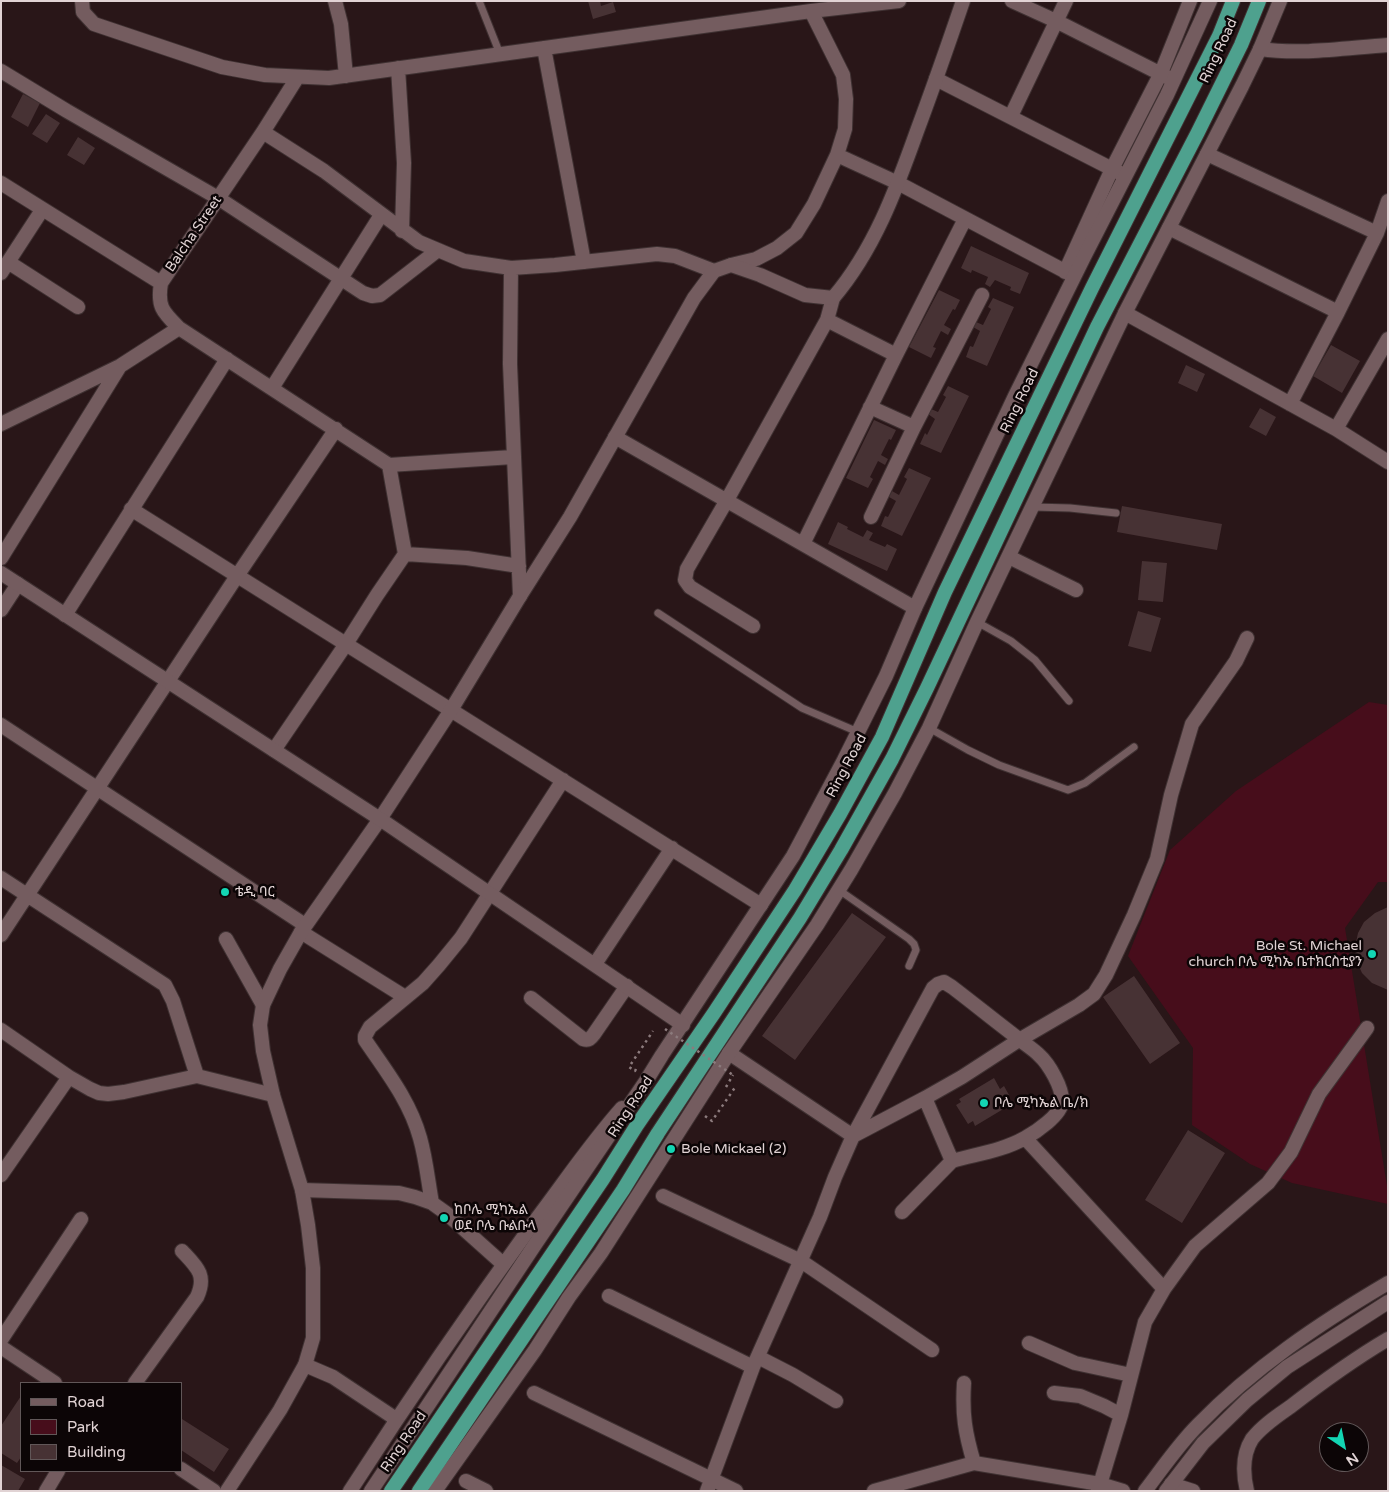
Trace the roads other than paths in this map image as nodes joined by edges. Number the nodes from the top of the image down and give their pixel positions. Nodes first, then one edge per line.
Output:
1 (82, 1) edge
2 (335, 1) edge
3 (479, 1) edge
4 (900, 1) edge
5 (963, 1) edge
6 (1012, 1) edge
7 (1066, 1) edge
8 (1190, 1) edge
9 (1210, 1) edge
10 (1233, 1) edge
11 (1259, 1) edge
12 (1280, 1) edge
13 (811, 11) junction
14 (1056, 21) junction
15 (1388, 45) edge
16 (544, 48) junction
17 (1260, 49) junction
18 (500, 54) junction
19 (398, 68) junction
20 (1, 71) edge
21 (1161, 73) junction
22 (346, 76) junction
23 (297, 78) junction
24 (936, 79) junction
25 (1174, 81) junction
26 (1011, 116) junction
27 (263, 132) junction
28 (1207, 154) junction
29 (837, 155) junction
30 (1112, 169) junction
31 (1126, 176) junction
32 (1, 183) edge
33 (898, 184) junction
34 (218, 198) junction
35 (1388, 201) edge
36 (42, 210) junction
37 (381, 215) junction
38 (966, 219) junction
39 (1169, 228) junction
40 (402, 231) junction
41 (1377, 233) junction
42 (438, 250) junction
43 (584, 262) junction
44 (731, 265) junction
45 (5, 267) edge
46 (511, 268) junction
47 (714, 271) junction
48 (1070, 274) junction
49 (342, 279) junction
50 (161, 283) junction
51 (982, 295) dead end
52 (834, 298) junction
53 (78, 307) dead end
54 (1338, 312) junction
55 (1125, 313) junction
56 (827, 320) junction
57 (179, 328) junction
58 (1388, 339) edge
59 (896, 355) junction
60 (227, 359) junction
61 (120, 366) junction
62 (272, 388) junction
63 (1290, 404) junction
64 (870, 407) junction
65 (3, 421) edge
66 (914, 427) junction
67 (336, 429) junction
68 (1336, 429) junction
69 (615, 437) junction
70 (513, 457) junction
71 (1388, 462) edge
72 (389, 465) junction
73 (727, 500) junction
74 (1032, 506) junction
75 (132, 509) junction
76 (1116, 513) dead end
77 (871, 517) dead end
78 (803, 544) junction
79 (405, 554) junction
80 (1009, 557) junction
81 (1, 558) edge
82 (519, 566) junction
83 (1, 573) edge
84 (237, 576) junction
85 (18, 584) junction
86 (1076, 590) dead end
87 (520, 596) junction
88 (915, 608) junction
89 (1, 610) edge
90 (658, 613) dead end
91 (65, 615) junction
92 (978, 622) junction
93 (753, 626) dead end
94 (1247, 638) dead end
95 (346, 644) junction
96 (168, 682) junction
97 (1070, 701) dead end
98 (451, 710) junction
99 (1, 725) edge
100 (929, 728) junction
101 (858, 732) junction
102 (1134, 747) dead end
103 (274, 750) junction
104 (562, 780) junction
105 (97, 788) junction
106 (380, 819) junction
107 (672, 848) junction
108 (1, 878) edge
109 (839, 890) junction
110 (489, 894) junction
111 (28, 896) junction
112 (761, 905) junction
113 (303, 928) junction
114 (1, 935) edge
115 (226, 939) dead end
116 (595, 964) junction
117 (909, 966) dead end
118 (627, 986) junction
119 (405, 997) junction
120 (530, 998) dead end
121 (263, 1005) junction
122 (683, 1025) junction
123 (1368, 1028) dead end
124 (1, 1030) edge
125 (1019, 1040) junction
126 (729, 1054) junction
127 (197, 1076) junction
128 (69, 1077) junction
129 (646, 1081) junction
130 (273, 1095) junction
131 (926, 1098) junction
132 (853, 1136) junction
133 (1025, 1138) junction
134 (952, 1161) junction
135 (1, 1175) edge
136 (302, 1190) junction
137 (663, 1196) dead end
138 (432, 1202) junction
139 (902, 1212) dead end
140 (81, 1219) dead end
141 (182, 1251) dead end
142 (801, 1261) junction
143 (504, 1264) junction
144 (1388, 1283) edge
145 (1164, 1289) junction
146 (609, 1296) dead end
147 (1388, 1302) edge
148 (1388, 1339) edge
149 (1, 1340) edge
150 (1029, 1343) dead end
151 (1, 1347) edge
152 (932, 1350) dead end
153 (756, 1362) junction
154 (305, 1365) junction
155 (1131, 1375) junction
156 (54, 1382) edge
157 (136, 1382) edge
158 (964, 1383) dead end
159 (534, 1393) dead end
160 (1054, 1393) dead end
161 (836, 1401) dead end
162 (1121, 1415) junction
163 (396, 1419) junction
164 (974, 1463) junction
165 (182, 1470) edge
166 (57, 1472) edge
167 (466, 1482) dead end
168 (709, 1484) edge
169 (1099, 1487) edge
170 (1168, 1488) edge
171 (1191, 1490) edge
172 (46, 1491) edge
173 (214, 1491) edge
174 (227, 1491) edge
175 (350, 1491) edge
176 (371, 1491) edge
177 (391, 1491) edge
178 (419, 1491) edge
179 (435, 1491) edge
180 (486, 1491) edge
181 (736, 1491) edge
182 (874, 1491) edge
183 (1123, 1491) edge
184 (1145, 1491) edge
185 (1247, 1491) edge

1 - 23 street
2 - 22 street
3 - 18 lane
4 - 13 street
5 - 24 street
6 - 14 street
7 - 14 street
8 - 21 street
9 - 25 street
10 - 177 highway, Ring Road
11 - 178 highway, Ring Road
12 - 17 street
13 - 16 street
13 - 29 street
14 - 21 street
14 - 26 street
15 - 17 street
16 - 18 street
16 - 43 street
17 - 28 street
18 - 19 street
19 - 22 street
19 - 40 street
20 - 34 street
21 - 25 street
21 - 30 street
22 - 23 street
23 - 27 street, Balcha Street
24 - 26 street
24 - 33 street
25 - 31 street
26 - 30 street
27 - 34 street, Balcha Street
27 - 37 street
28 - 39 street
28 - 41 street
29 - 33 street
29 - 44 street
30 - 31 street
30 - 48 street
31 - 48 street
32 - 36 street, Balcha Street
33 - 38 street
33 - 52 street
34 - 49 street
34 - 50 street, Balcha Street
35 - 41 street
36 - 45 street
36 - 50 street, Balcha Street
37 - 40 street
37 - 49 street
38 - 48 street
38 - 59 street
39 - 54 street
39 - 55 street
40 - 42 street
41 - 54 street
42 - 46 street
42 - 49 street
43 - 46 street
43 - 47 street
44 - 47 street
44 - 52 street
45 - 53 street
46 - 70 street
47 - 69 street
48 - 88 street
49 - 62 street
50 - 57 street
51 - 66 street
52 - 56 street
54 - 63 street
55 - 63 street
55 - 74 street
56 - 59 street
56 - 73 street
57 - 60 street
57 - 61 street
58 - 68 street
59 - 64 street
60 - 62 street
60 - 75 street
61 - 65 street
61 - 81 street
62 - 67 street
63 - 68 street
64 - 66 street
64 - 78 street
66 - 77 street
67 - 72 street
67 - 84 street
68 - 71 street
69 - 73 street
69 - 87 street
70 - 72 street
70 - 82 street
72 - 79 street
73 - 78 street
73 - 93 street
74 - 76 lane
74 - 80 street
75 - 84 street
75 - 91 street
78 - 88 street
79 - 82 street
79 - 95 street
80 - 86 street
80 - 92 street
82 - 87 street
83 - 85 street
84 - 95 street
84 - 96 street
85 - 89 street
85 - 91 street
87 - 98 street
88 - 101 street
90 - 101 lane
91 - 96 street
92 - 97 lane
92 - 100 street
94 - 125 street
95 - 98 street
95 - 103 street
96 - 103 street
96 - 105 street
98 - 104 street
98 - 106 street
99 - 105 street
100 - 102 lane
100 - 109 street
101 - 112 street
103 - 106 street
104 - 107 street
104 - 110 street
105 - 111 street
105 - 113 street
106 - 110 street
106 - 113 street
107 - 112 street
107 - 116 street
108 - 111 street
109 - 117 lane
109 - 126 street
110 - 116 street
110 - 119 street
111 - 114 street
111 - 127 street
112 - 122 street
113 - 119 street
113 - 121 street
115 - 121 street
116 - 118 street
118 - 120 street
118 - 122 street
119 - 138 street
121 - 130 street
122 - 129 street
123 - 145 street
124 - 128 street
125 - 131 street
125 - 132 street
125 - 133 street
126 - 132 street
126 - 179 street
127 - 128 street
127 - 130 street
128 - 135 street
129 - 143 street
129 - 176 street
130 - 136 street
131 - 132 street
131 - 134 street
132 - 142 street
133 - 134 street
133 - 145 street
134 - 139 street
136 - 138 street
136 - 154 street
137 - 142 street
138 - 143 street
140 - 149 street
141 - 157 street
142 - 152 street
142 - 153 street
143 - 163 street
144 - 184 street
145 - 155 street
146 - 153 street
147 - 170 street
148 - 185 street
150 - 155 street
151 - 156 street
153 - 161 street
153 - 168 street
154 - 163 street
154 - 174 street
155 - 162 street
158 - 164 street
159 - 168 street
160 - 162 street
162 - 169 street
163 - 175 street
164 - 169 street
164 - 182 street
165 - 173 street
166 - 172 street
167 - 180 street
168 - 181 street
169 - 183 street
170 - 171 street

